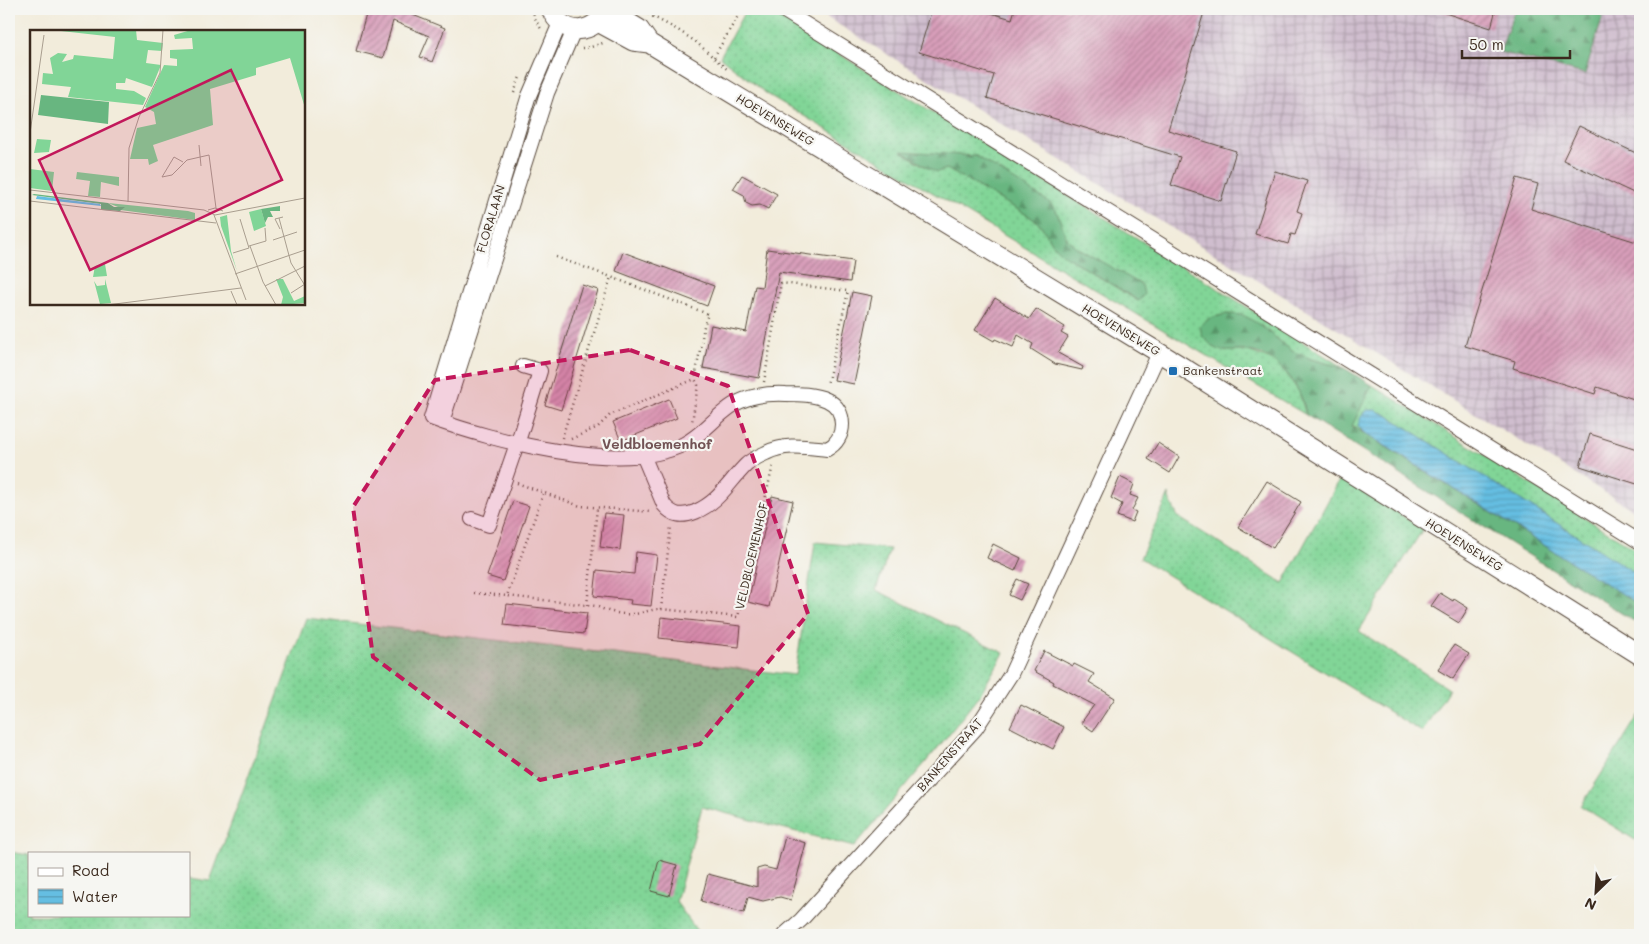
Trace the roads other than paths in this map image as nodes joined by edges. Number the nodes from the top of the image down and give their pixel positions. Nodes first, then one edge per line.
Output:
1 (781, 9) edge
2 (604, 13) edge
3 (562, 20) edge
4 (1159, 353) junction
5 (523, 366) dead end
6 (517, 444) junction
7 (643, 456) junction
8 (472, 519) dead end
9 (1640, 542) edge
10 (1640, 655) edge
11 (784, 935) edge

1 - 9 street
2 - 3 main road
2 - 4 main road, HOEVENSEWEG
3 - 6 street, FLORALAAN
4 - 10 main road, HOEVENSEWEG
4 - 11 street, BANKENSTRAAT
5 - 6 street
6 - 7 street
6 - 8 street
7 - 7 street

